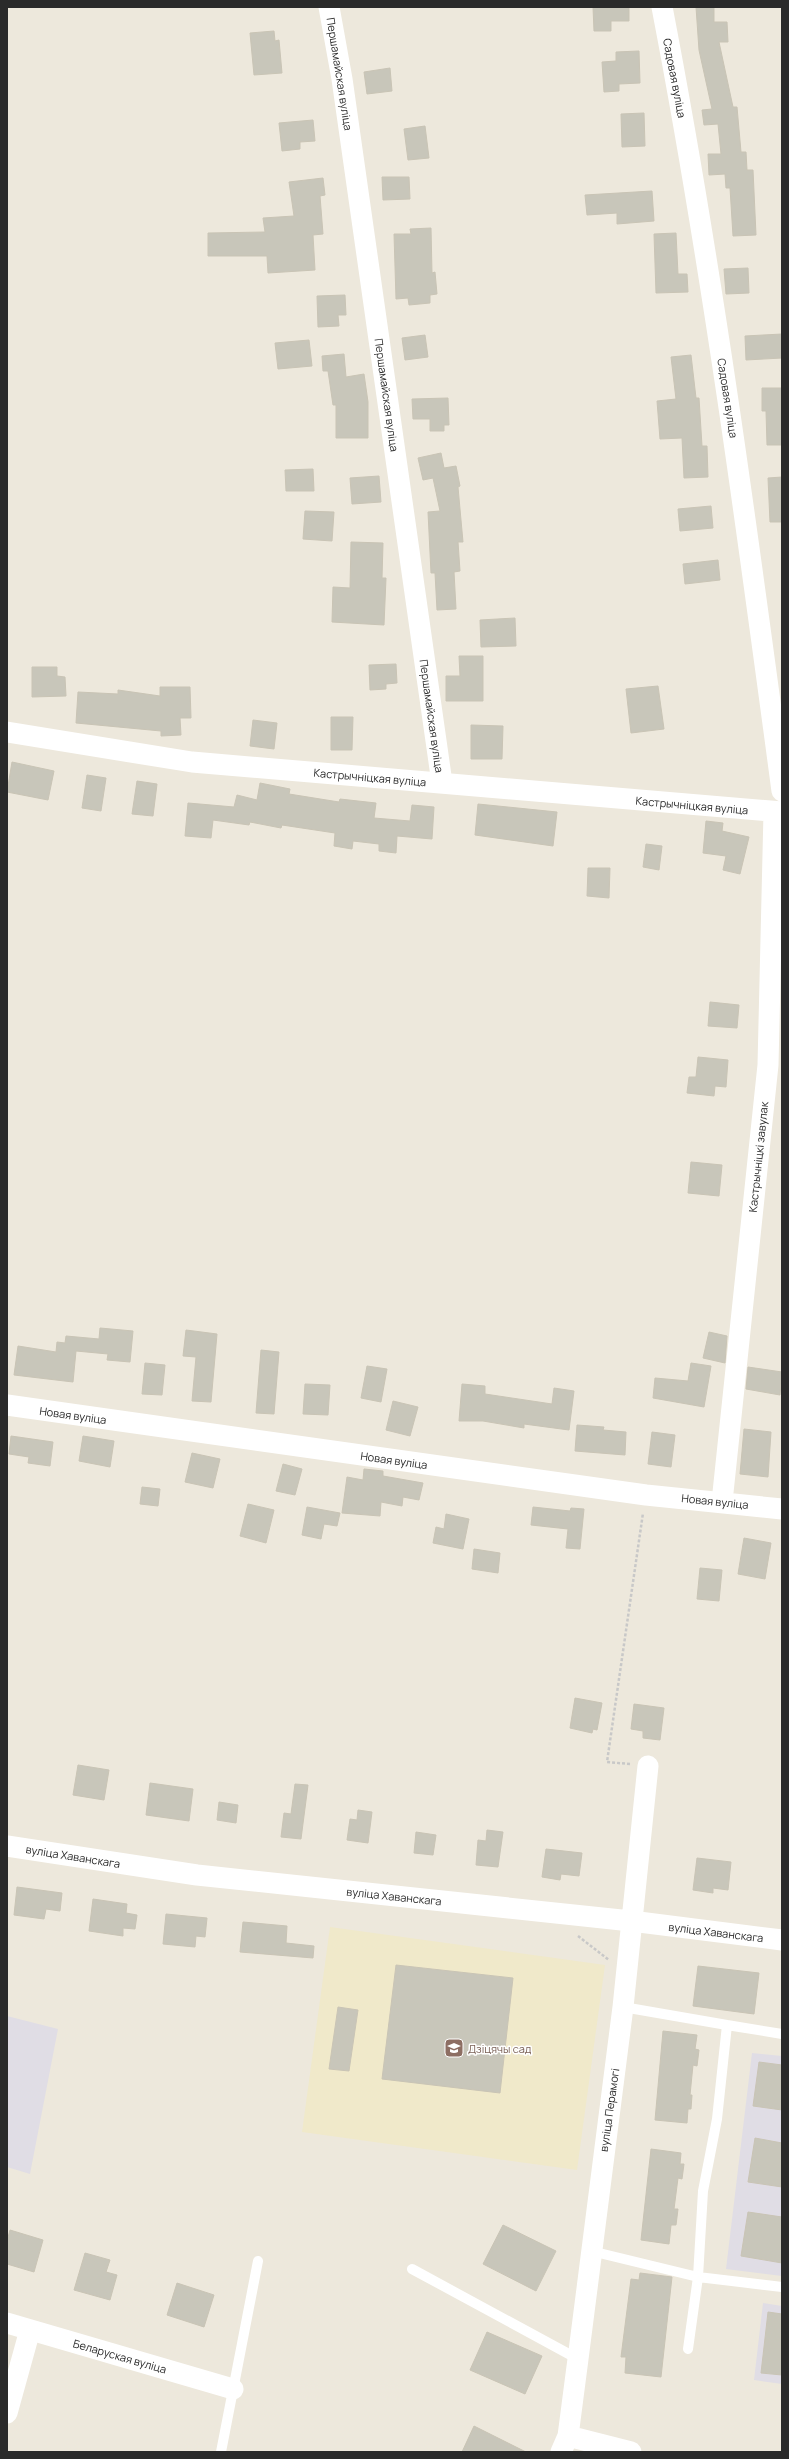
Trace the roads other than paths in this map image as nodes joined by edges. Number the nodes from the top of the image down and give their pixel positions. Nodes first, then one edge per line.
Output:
1 (329, 7) edge
2 (662, 7) edge
3 (7, 732) edge
4 (442, 783) junction
5 (782, 791) edge
6 (778, 812) edge
7 (7, 1405) edge
8 (722, 1502) junction
9 (782, 1509) edge
10 (648, 1766) road end
11 (7, 1846) edge
12 (631, 1921) junction
13 (782, 1940) edge
14 (623, 2007) junction
15 (727, 2025) junction
16 (782, 2034) edge
17 (591, 2251) junction
18 (258, 2261) dead end
19 (412, 2269) dead end
20 (698, 2276) junction
21 (782, 2287) edge
22 (7, 2323) edge
23 (30, 2330) junction
24 (688, 2349) dead end
25 (578, 2359) junction
26 (233, 2388) junction
27 (7, 2413) edge
28 (564, 2444) edge
29 (221, 2452) edge
30 (631, 2452) edge

1 - 4 street, Першамайская вуліца
2 - 5 street, Садовая вуліца
3 - 4 street, Кастрычніцкая вуліца
4 - 6 street, Кастрычніцкая вуліца
6 - 8 street, Кастрычніцкі завулак
7 - 8 street, Новая вуліца
8 - 9 street, Новая вуліца
10 - 12 street, вуліца Перамогі
11 - 12 street, вуліца Хаванскага
12 - 13 street, вуліца Хаванскага
12 - 14 street, вуліца Перамогі
14 - 15 lane
14 - 17 street, вуліца Перамогі
15 - 16 lane
15 - 20 lane
17 - 20 lane
17 - 25 street, вуліца Перамогі
18 - 26 lane
19 - 25 lane
20 - 21 lane
20 - 24 lane
22 - 23 street, Беларуская вуліца
23 - 26 street, Беларуская вуліца
23 - 27 street
25 - 28 street, вуліца Перамогі
26 - 29 lane
28 - 30 street

